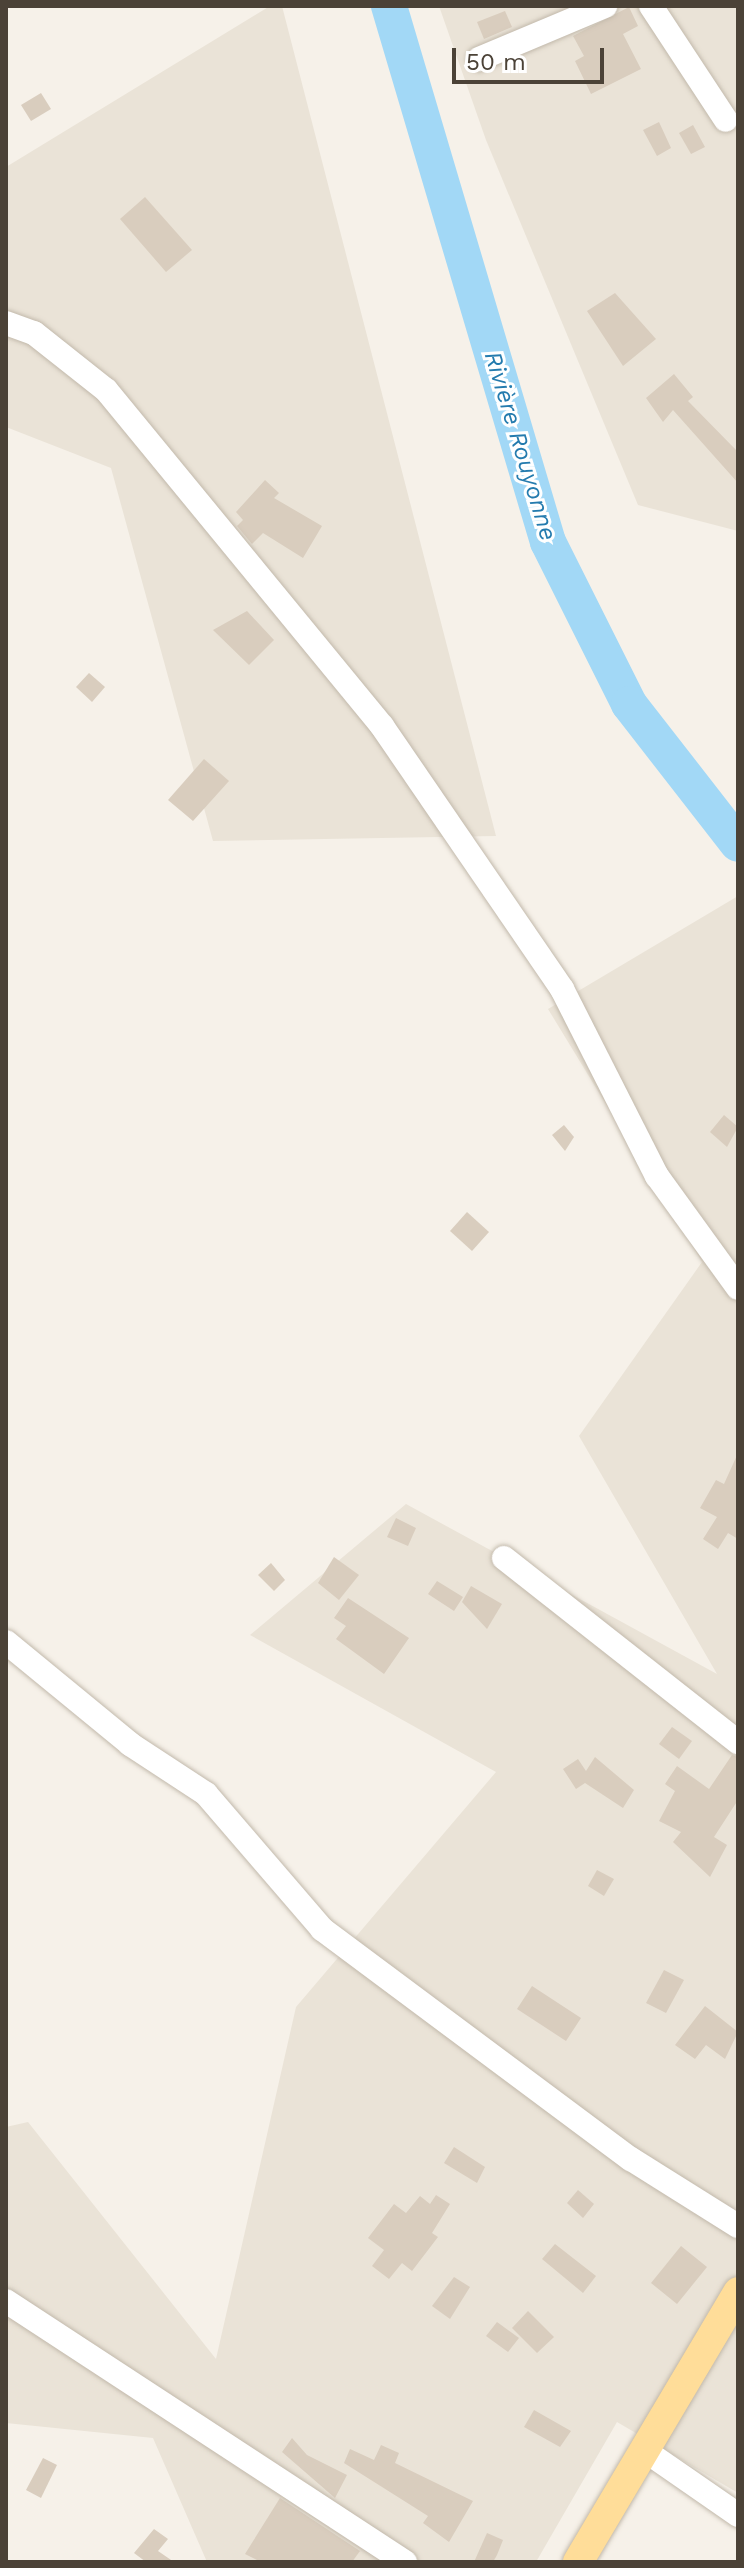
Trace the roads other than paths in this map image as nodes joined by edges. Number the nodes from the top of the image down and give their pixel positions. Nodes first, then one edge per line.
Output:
1 (605, 6) edge
2 (651, 6) edge
3 (479, 59) dead end
4 (726, 120) dead end
5 (6, 323) edge
6 (738, 1288) edge
7 (504, 1558) dead end
8 (6, 1642) edge
9 (738, 1742) edge
10 (738, 2226) edge
11 (738, 2292) edge
12 (6, 2301) edge
13 (647, 2452) junction
14 (738, 2515) edge
15 (405, 2562) edge
16 (578, 2562) edge

1 - 3 street
2 - 4 street
5 - 6 street
7 - 9 street
8 - 10 street
11 - 13 main road
12 - 15 street
13 - 14 street
13 - 16 main road

